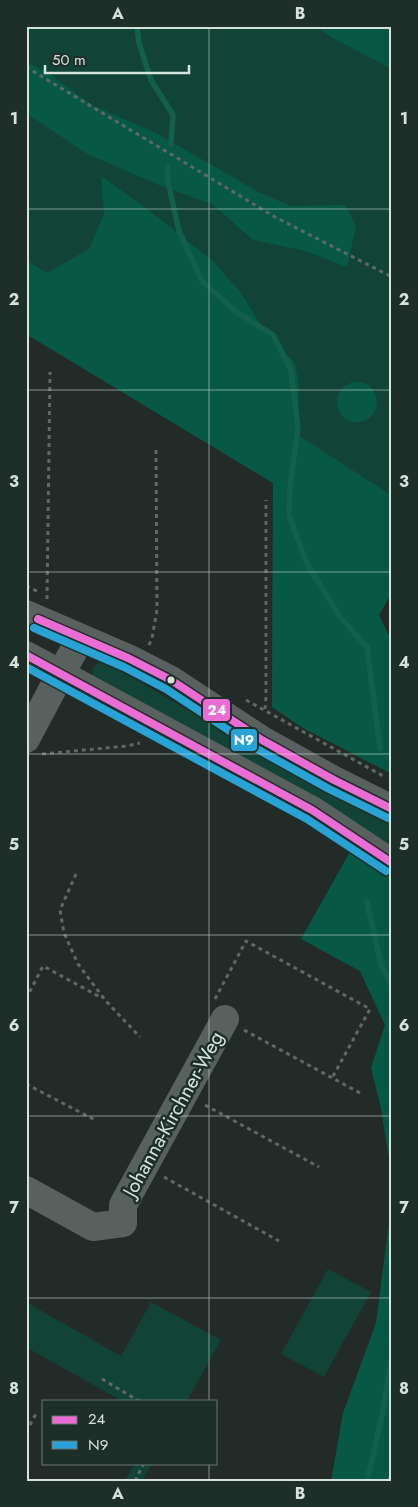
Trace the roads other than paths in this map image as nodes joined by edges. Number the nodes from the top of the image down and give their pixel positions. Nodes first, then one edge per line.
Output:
1 (36, 619) edge
2 (81, 638) junction
3 (26, 655) edge
4 (61, 673) junction
5 (30, 746) edge
6 (392, 809) edge
7 (392, 863) edge
8 (225, 1020) road end
9 (26, 1190) edge

1 - 2 street
2 - 4 street
2 - 6 street
3 - 4 street
4 - 5 street
4 - 7 street
8 - 9 street, Johanna-Kirchner-Weg

